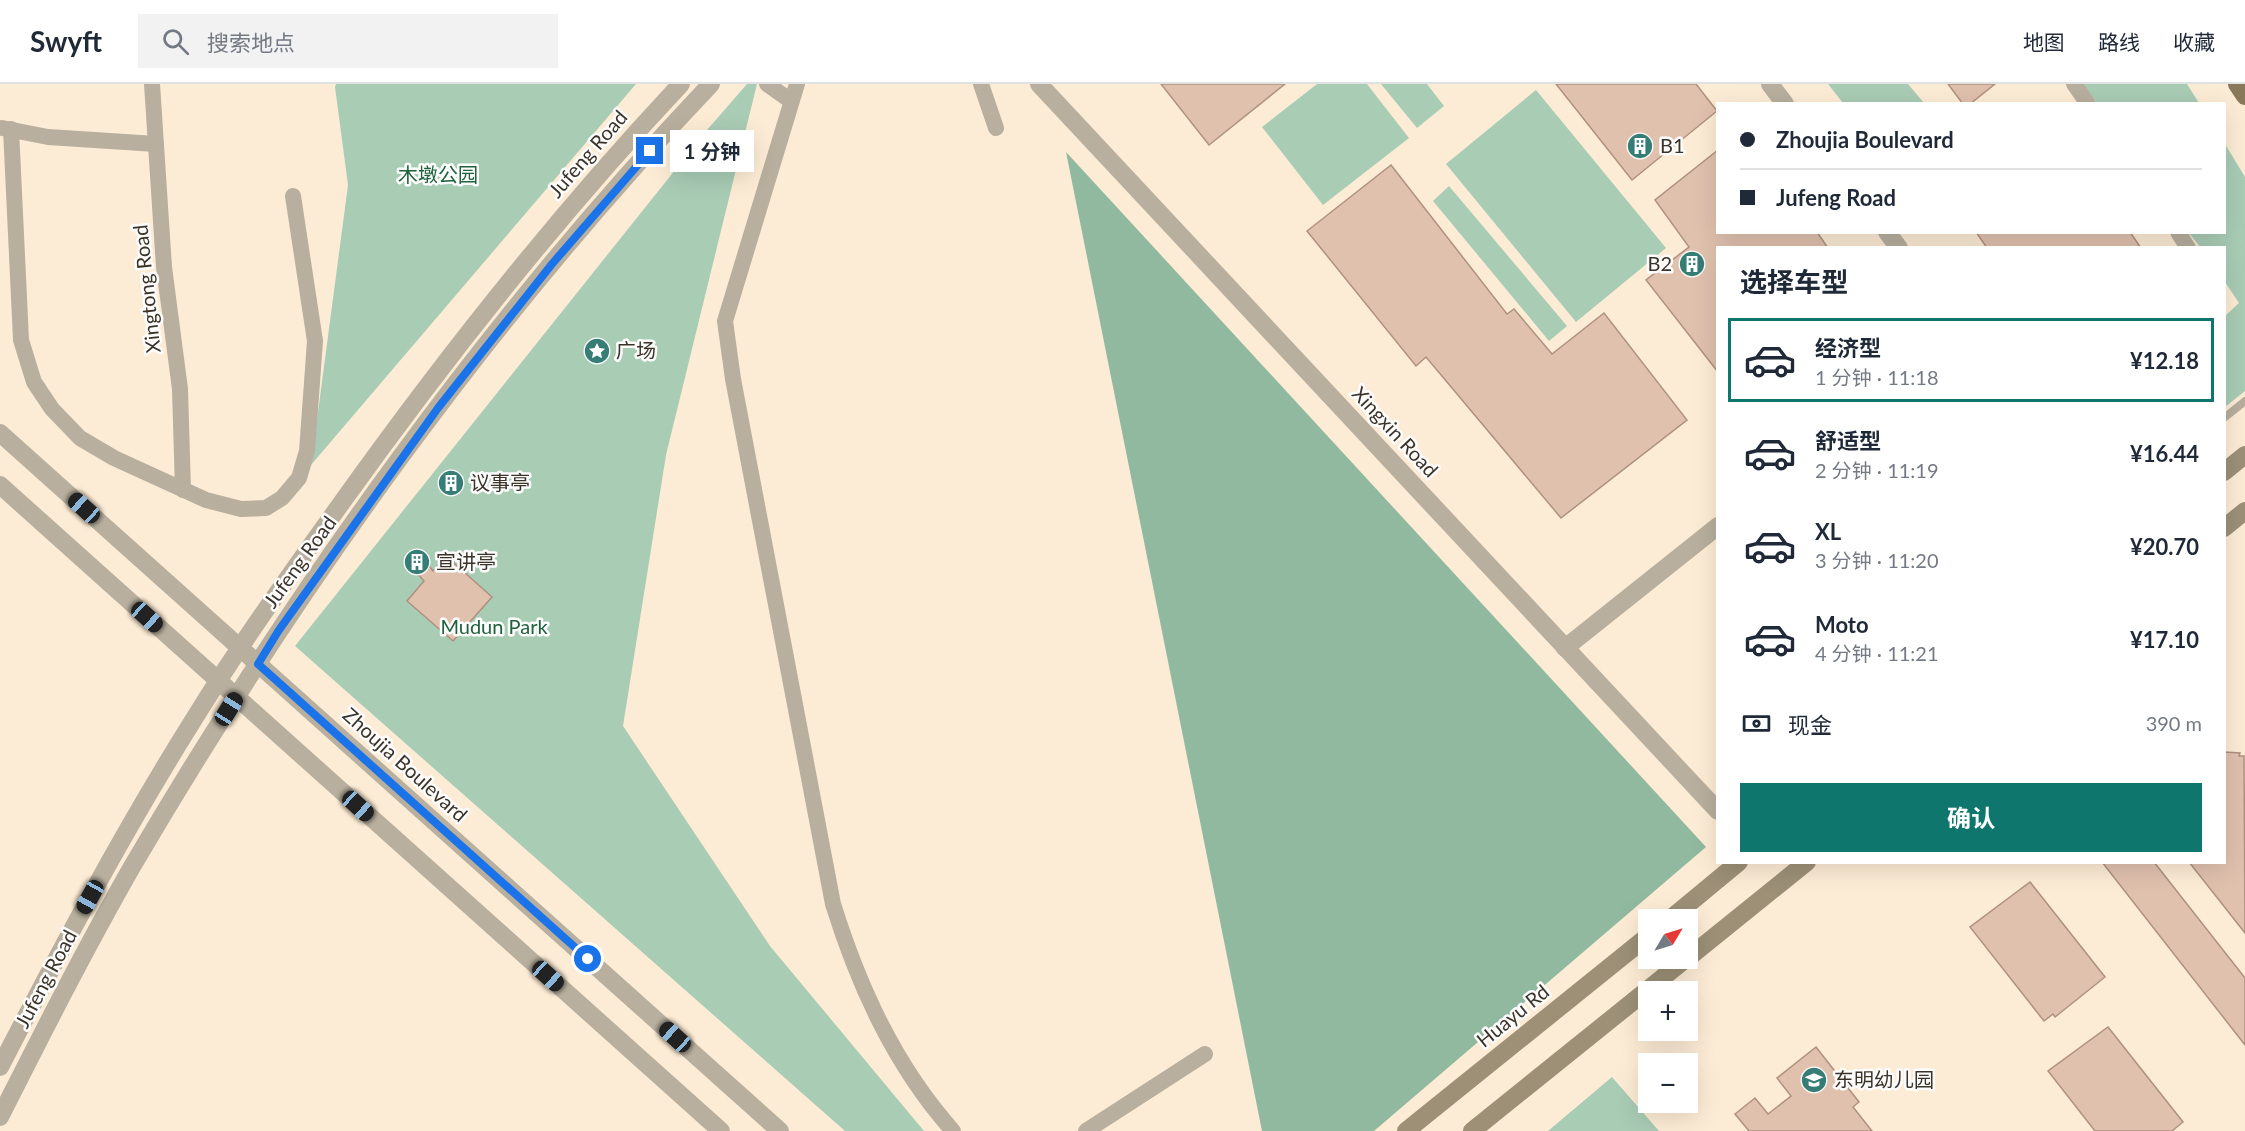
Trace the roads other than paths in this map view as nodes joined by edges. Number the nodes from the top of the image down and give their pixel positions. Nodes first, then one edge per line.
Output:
1 (152, 84) edge
2 (681, 84) edge
3 (711, 84) edge
4 (767, 84) edge
5 (797, 84) edge
6 (981, 84) edge
7 (1039, 84) edge
8 (1770, 84) edge
9 (2074, 84) edge
10 (2237, 84) edge
11 (2245, 96) edge
12 (792, 101) junction
13 (1784, 102) edge
14 (2087, 102) edge
15 (5, 128) edge
16 (996, 128) dead end
17 (156, 144) junction
18 (293, 196) dead end
19 (2245, 401) edge
20 (2226, 416) edge
21 (0, 433) edge
22 (2245, 455) edge
23 (2226, 470) edge
24 (0, 485) edge
25 (183, 490) junction
26 (2245, 511) edge
27 (2226, 526) edge
28 (1716, 528) edge
29 (240, 648) junction
30 (1565, 648) junction
31 (258, 664) junction
32 (219, 681) junction
33 (236, 697) junction
34 (1716, 809) edge
35 (1738, 864) edge
36 (1804, 864) edge
37 (1682, 909) edge
38 (1638, 944) edge
39 (1698, 949) edge
40 (1673, 969) edge
41 (1205, 1054) dead end
42 (0, 1067) edge
43 (0, 1117) edge
44 (721, 1131) edge
45 (780, 1131) edge
46 (953, 1131) edge
47 (1086, 1131) edge
48 (1406, 1131) edge
49 (1472, 1131) edge

1 - 17 street, Xingtong Road
2 - 29 street, Jufeng Road
3 - 31 street, Jufeng Road
4 - 12 street
5 - 12 street
6 - 16 street
7 - 30 street, Xingxin Road
8 - 13 street
9 - 14 street
10 - 11 main road
12 - 46 street
15 - 17 street
15 - 25 street
17 - 25 street, Xingtong Road
18 - 25 street
19 - 20 lane
21 - 29 street, Zhoujia Boulevard
22 - 23 main road
24 - 32 street
26 - 27 main road
28 - 30 street
29 - 31 street, Zhoujia Boulevard
29 - 32 street, Jufeng Road
30 - 34 street, Xingxin Road
31 - 33 street, Jufeng Road
31 - 45 street, Zhoujia Boulevard
32 - 33 street
32 - 42 street, Jufeng Road
33 - 43 street, Jufeng Road
33 - 44 street
35 - 37 main road
36 - 39 main road
38 - 48 main road, Huayu Rd
40 - 49 main road
41 - 47 street

